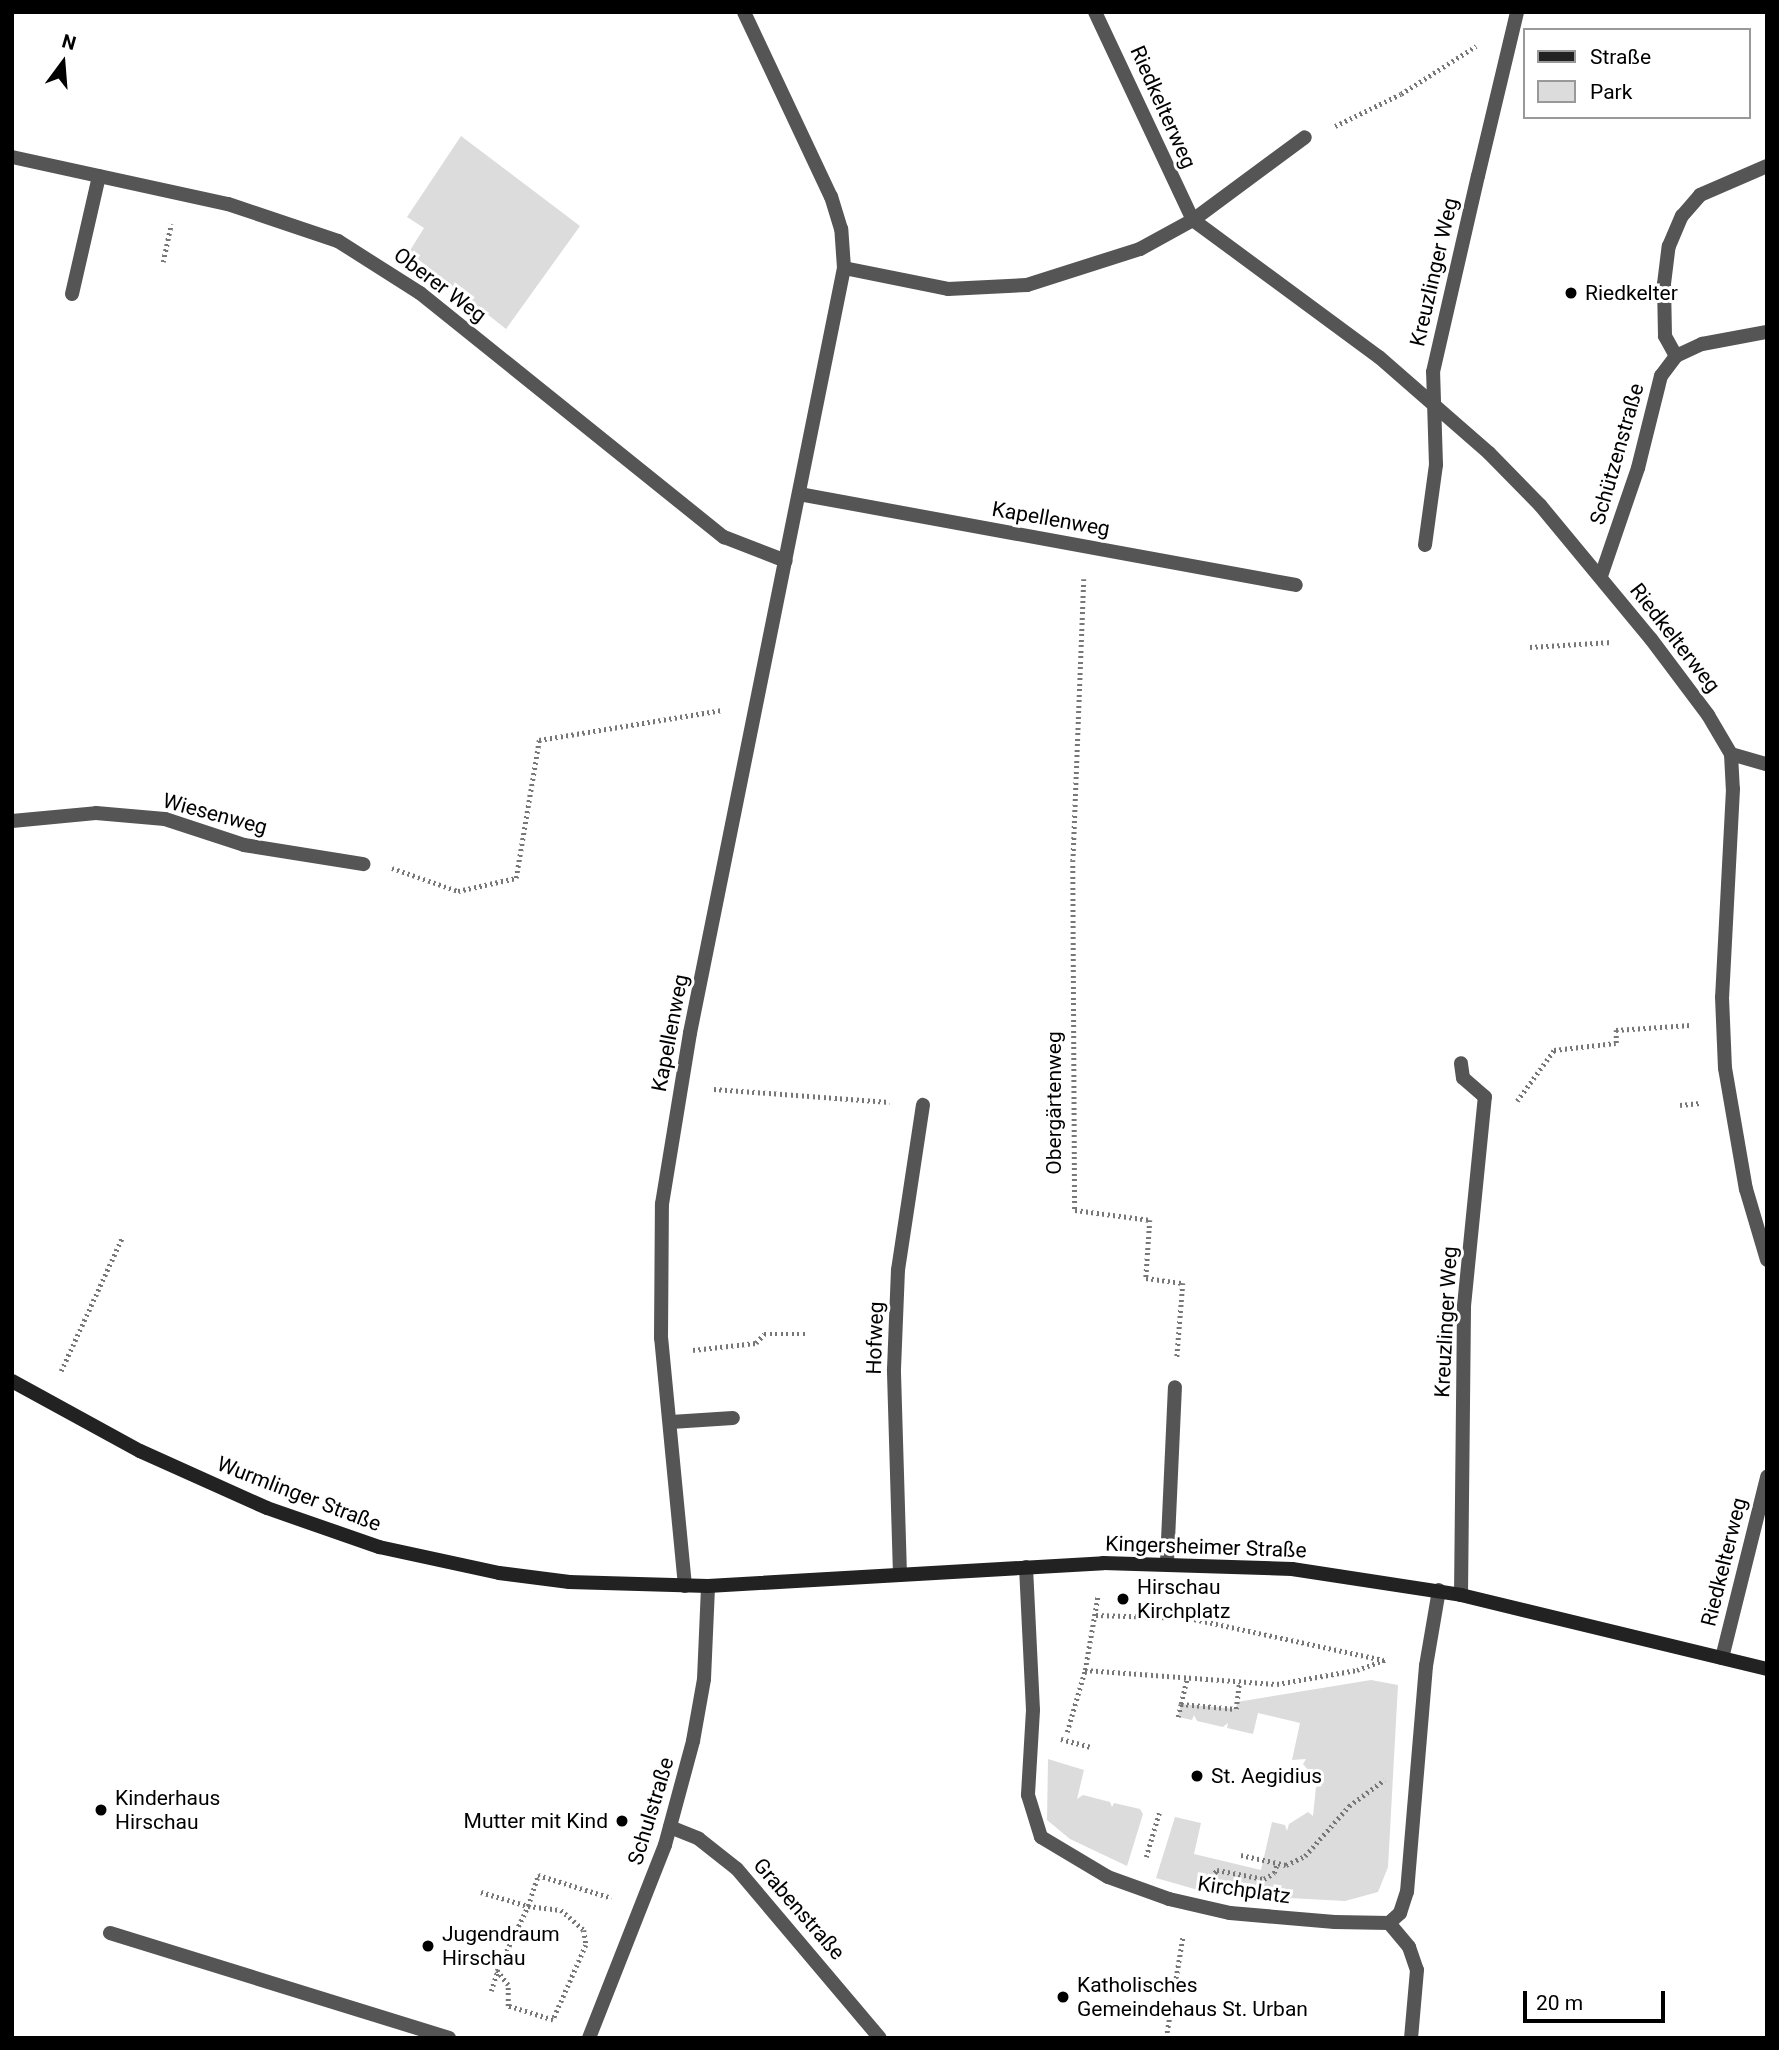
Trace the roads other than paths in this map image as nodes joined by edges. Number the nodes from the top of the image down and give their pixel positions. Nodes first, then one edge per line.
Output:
1 (744, 12) edge
2 (1095, 12) edge
3 (1517, 12) edge
4 (1305, 137) road end
5 (12, 157) edge
6 (1767, 166) edge
7 (99, 176) junction
8 (1193, 220) junction
9 (844, 268) junction
10 (72, 294) dead end
11 (1767, 332) edge
12 (1676, 356) junction
13 (1431, 399) junction
14 (799, 494) junction
15 (1425, 545) dead end
16 (786, 561) junction
17 (1601, 576) junction
18 (1296, 585) dead end
19 (1731, 754) junction
20 (1767, 764) edge
21 (12, 821) edge
22 (363, 864) road end
23 (1461, 1063) dead end
24 (923, 1105) road end
25 (1767, 1260) edge
26 (12, 1381) edge
27 (1175, 1387) road end
28 (733, 1418) dead end
29 (671, 1422) junction
30 (1767, 1477) edge
31 (1167, 1562) junction
32 (1026, 1567) junction
33 (900, 1575) junction
34 (634, 1586) joint
35 (685, 1586) junction
36 (708, 1586) junction
37 (1439, 1590) junction
38 (1461, 1595) junction
39 (1722, 1658) junction
40 (1767, 1669) edge
41 (670, 1827) junction
42 (1389, 1923) junction
43 (110, 1933) dead end
44 (449, 2038) edge
45 (589, 2038) edge
46 (880, 2038) edge
47 (1411, 2038) edge

1 - 9 street, Kapellenweg
2 - 8 street, Riedkelterweg
3 - 13 street, Kreuzlinger Weg
4 - 8 street
5 - 7 street, Oberer Weg
6 - 12 street
7 - 10 street
7 - 16 street, Oberer Weg
8 - 9 street
8 - 13 street, Riedkelterweg
9 - 14 street, Kapellenweg
11 - 12 street
12 - 17 street, Schützenstraße
13 - 15 street, Kreuzlinger Weg
13 - 17 street, Riedkelterweg
14 - 16 street, Kapellenweg
14 - 18 street, Kapellenweg
16 - 29 street, Kapellenweg
17 - 19 street, Riedkelterweg
19 - 20 street
19 - 25 street, Riedkelterweg
21 - 22 street, Wiesenweg
23 - 38 street, Kreuzlinger Weg
24 - 33 street, Hofweg
26 - 34 main road, Wurmlinger Straße
27 - 31 street
28 - 29 street
29 - 35 street, Kapellenweg
30 - 39 street, Riedkelterweg
31 - 32 main road, Kingersheimer Straße
31 - 37 main road, Kingersheimer Straße
32 - 33 main road, Kingersheimer Straße
32 - 42 street, Kirchplatz
33 - 36 main road, Kingersheimer Straße
34 - 35 main road, Kingersheimer Straße
35 - 36 main road, Kingersheimer Straße
36 - 41 street, Schulstraße
37 - 38 main road, Kingersheimer Straße
37 - 42 street
38 - 39 main road, Kingersheimer Straße
39 - 40 main road, Kingersheimer Straße
41 - 45 street, Schulstraße
41 - 46 street, Grabenstraße
42 - 47 street
43 - 44 street

